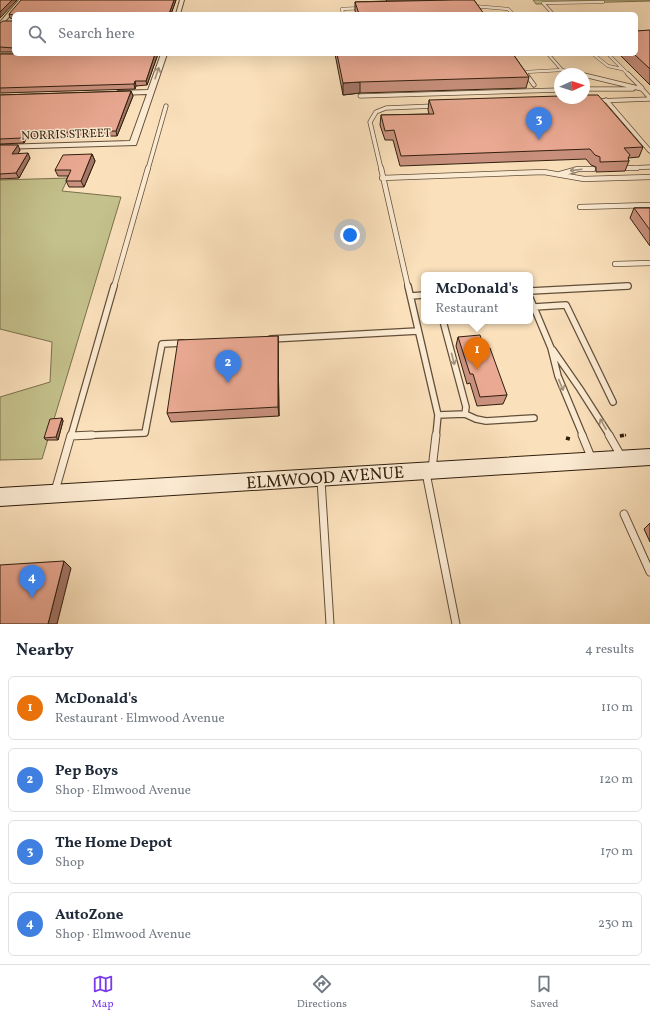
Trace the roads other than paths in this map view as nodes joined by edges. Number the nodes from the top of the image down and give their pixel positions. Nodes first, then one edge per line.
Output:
1 (22, 0) edge
2 (182, 0) edge
3 (603, 2) dead end
4 (472, 6) edge
5 (366, 8) edge
6 (179, 12) edge
7 (343, 12) edge
8 (511, 12) edge
9 (551, 12) edge
10 (12, 22) edge
11 (1, 23) edge
12 (163, 56) edge
13 (550, 56) edge
14 (595, 56) edge
15 (610, 56) edge
16 (560, 68) edge
17 (622, 68) junction
18 (554, 70) edge
19 (590, 76) edge
20 (534, 85) dead end
21 (590, 89) edge
22 (642, 89) junction
23 (554, 90) edge
24 (151, 92) junction
25 (110, 93) edge
26 (645, 93) junction
27 (650, 93) edge
28 (360, 96) edge
29 (650, 99) edge
30 (606, 100) junction
31 (590, 101) edge
32 (166, 106) dead end
33 (441, 106) edge
34 (0, 147) edge
35 (650, 151) edge
36 (650, 167) edge
37 (627, 168) edge
38 (593, 169) dead end
39 (560, 174) junction
40 (650, 177) edge
41 (382, 178) junction
42 (650, 204) edge
43 (580, 207) dead end
44 (650, 263) edge
45 (615, 264) dead end
46 (628, 286) dead end
47 (533, 291) edge
48 (421, 295) edge
49 (411, 296) junction
50 (533, 309) edge
51 (444, 324) edge
52 (418, 331) junction
53 (263, 339) edge
54 (193, 343) edge
55 (551, 348) junction
56 (613, 402) dead end
57 (465, 414) junction
58 (438, 415) junction
59 (534, 418) dead end
60 (72, 436) junction
61 (650, 457) edge
62 (622, 458) junction
63 (593, 460) junction
64 (429, 470) junction
65 (321, 477) junction
66 (55, 494) junction
67 (0, 497) edge
68 (624, 514) dead end
69 (650, 572) edge
70 (330, 624) edge
71 (456, 624) edge

1 - 11 street
2 - 6 street
3 - 9 lane
4 - 8 lane
5 - 7 lane
10 - 11 street
24 -> 12 street
13 - 16 lane
14 - 17 lane
15 - 17 lane
17 - 22 lane
18 - 20 lane
19 - 22 lane
21 - 22 lane
22 - 26 lane
23 - 28 lane
24 - 25 street
24 - 34 street, NORRIS STREET
26 - 27 lane
26 - 29 lane
29 - 30 lane
30 - 31 lane
30 - 35 lane
32 - 60 lane
33 - 41 lane
36 - 37 lane
38 -> 39 lane
39 - 40 lane
39 - 41 lane
41 - 49 lane
42 - 43 lane
44 - 45 lane
46 - 47 lane
48 - 49 lane
49 - 52 lane
50 - 55 lane
50 - 56 lane
51 -> 57 lane
52 - 53 lane
52 - 58 lane
54 - 60 lane
62 -> 55 lane
55 -> 63 lane
57 - 58 lane
57 - 59 lane
58 - 64 lane
60 - 66 lane
61 - 62 street, ELMWOOD AVENUE
62 - 63 street, ELMWOOD AVENUE
63 - 64 street, ELMWOOD AVENUE
64 - 65 street, ELMWOOD AVENUE
64 - 71 lane
65 - 66 street, ELMWOOD AVENUE
65 - 70 lane
66 - 67 street, ELMWOOD AVENUE
68 - 69 lane

